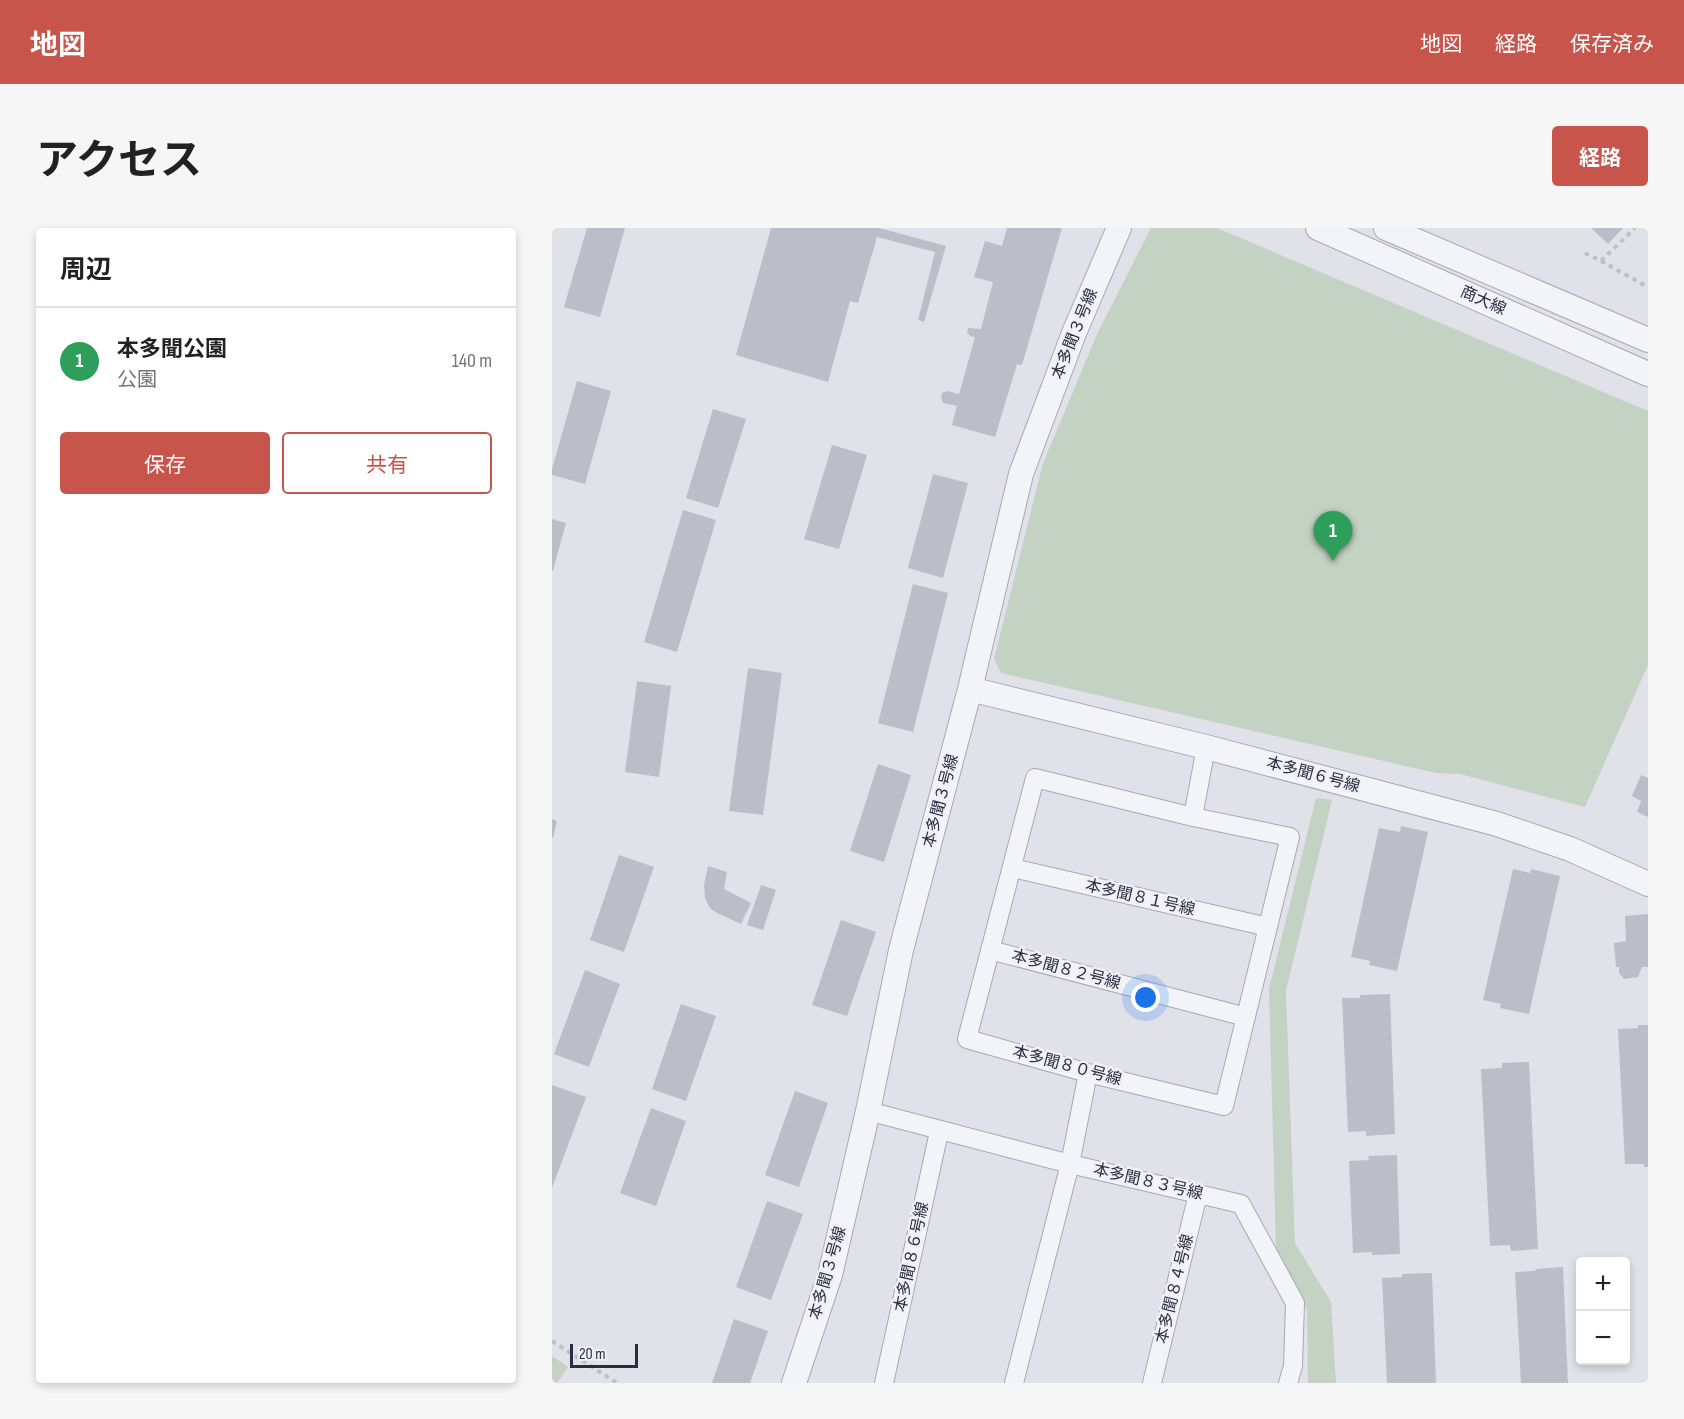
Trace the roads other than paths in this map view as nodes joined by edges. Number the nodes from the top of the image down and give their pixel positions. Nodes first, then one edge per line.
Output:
1 (1119, 228) edge
2 (1318, 228) edge
3 (1386, 228) edge
4 (1648, 340) edge
5 (1648, 374) edge
6 (970, 689) junction
7 (1206, 747) junction
8 (1193, 818) junction
9 (1013, 868) junction
10 (1648, 884) edge
11 (1268, 927) junction
12 (990, 950) junction
13 (1246, 1017) junction
14 (1088, 1073) junction
15 (868, 1111) junction
16 (939, 1131) junction
17 (1070, 1164) junction
18 (1198, 1194) junction
19 (794, 1383) edge
20 (884, 1383) edge
21 (1014, 1383) edge
22 (1152, 1383) edge
23 (1288, 1383) edge

1 - 6 street, 本多聞３号線
2 - 5 street, 商大線
3 - 4 street, 商大線
6 - 7 street, 本多聞６号線
6 - 15 street, 本多聞３号線
7 - 8 street
7 - 10 street, 本多聞６号線
8 - 9 street, 本多聞８０号線
8 - 11 street, 本多聞８０号線
9 - 11 street, 本多聞８１号線
9 - 12 street, 本多聞８０号線
11 - 13 street, 本多聞８０号線
12 - 13 street, 本多聞８２号線
12 - 14 street, 本多聞８０号線
13 - 14 street, 本多聞８０号線
14 - 17 street
15 - 16 street, 本多聞８３号線
15 - 19 street, 本多聞３号線
16 - 17 street, 本多聞８３号線
16 - 20 street, 本多聞８６号線
17 - 18 street, 本多聞８３号線
17 - 21 street
18 - 22 street, 本多聞８４号線
18 - 23 street, 本多聞８３号線

